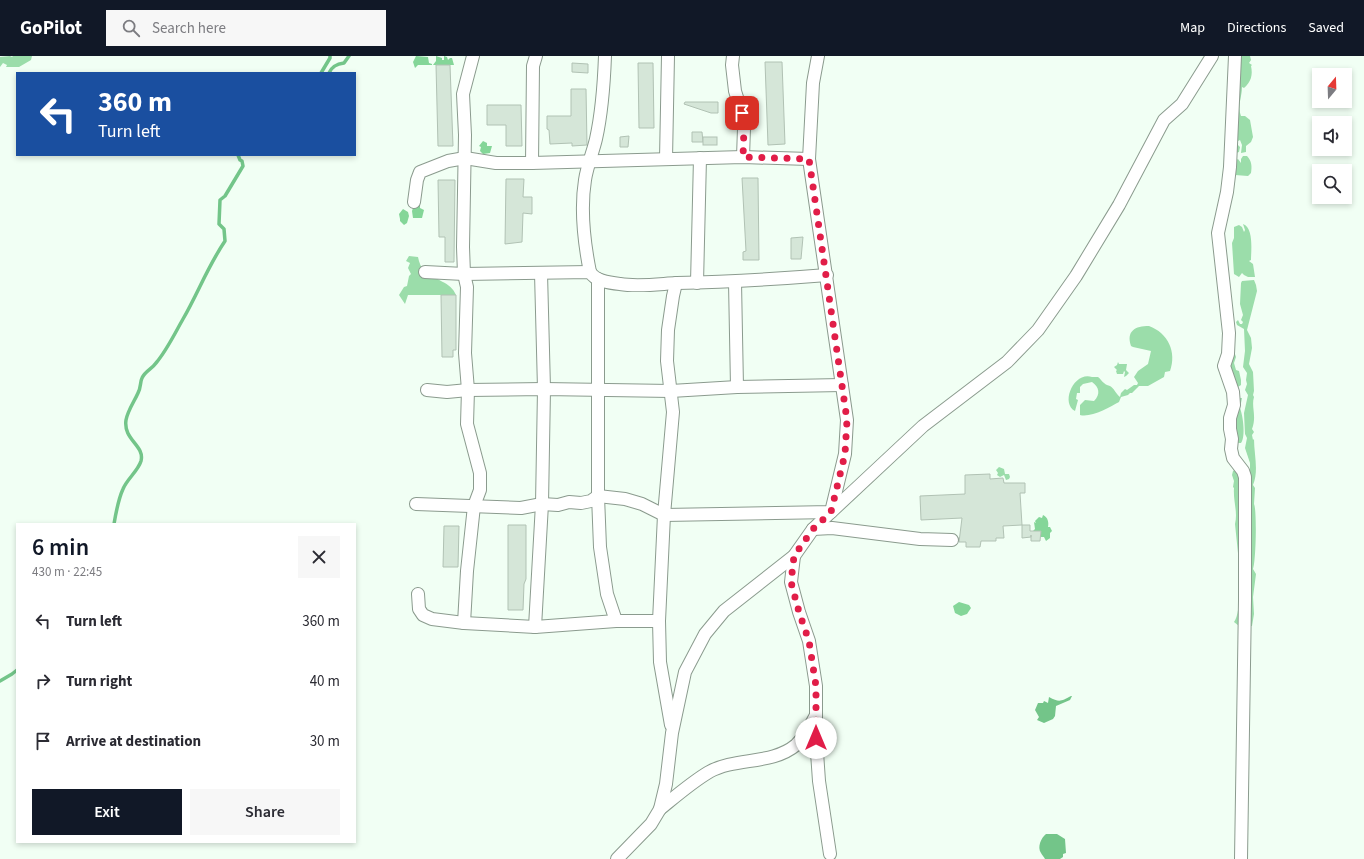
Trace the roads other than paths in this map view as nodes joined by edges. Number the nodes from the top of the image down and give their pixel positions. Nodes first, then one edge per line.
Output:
1 (473, 56) edge
2 (536, 56) edge
3 (605, 56) edge
4 (668, 56) edge
5 (733, 56) edge
6 (812, 56) edge
7 (818, 56) edge
8 (1212, 56) edge
9 (1235, 56) edge
10 (814, 74) junction
11 (743, 157) junction
12 (465, 158) junction
13 (700, 158) junction
14 (666, 159) junction
15 (809, 159) junction
16 (591, 161) junction
17 (532, 163) junction
18 (414, 202) dead end
19 (425, 272) dead end
20 (541, 273) junction
21 (464, 274) junction
22 (827, 275) junction
23 (594, 276) junction
24 (734, 282) junction
25 (676, 283) junction
26 (697, 283) junction
27 (842, 385) junction
28 (737, 387) junction
29 (544, 389) junction
30 (427, 390) dead end
31 (468, 390) junction
32 (598, 390) junction
33 (671, 390) junction
34 (598, 496) junction
35 (416, 504) dead end
36 (542, 504) junction
37 (474, 506) junction
38 (831, 512) junction
39 (664, 515) junction
40 (813, 529) junction
41 (952, 540) dead end
42 (794, 556) junction
43 (418, 594) dead end
44 (616, 621) junction
45 (658, 621) junction
46 (464, 623) junction
47 (535, 627) junction
48 (816, 714) junction
49 (672, 733) junction
50 (660, 809) junction
51 (830, 854) dead end
52 (617, 859) edge
53 (1242, 859) edge

1 - 12 street
2 - 17 street
3 - 16 street
4 - 14 street
5 - 11 street
6 - 10 street
7 - 10 street
8 - 38 street
9 - 53 street
10 - 15 street
11 - 13 street
11 - 15 street
12 - 17 street
12 - 18 street
12 - 21 street
13 - 14 street
13 - 26 street
14 - 16 street
15 - 22 street
16 - 17 street
16 - 23 street
19 - 21 street
20 - 21 street
20 - 23 street
20 - 29 street
21 - 31 street
22 - 24 street
22 - 27 street
23 - 25 street
23 - 32 street
24 - 26 street
24 - 28 street
25 - 26 street
25 - 33 street
27 - 28 street
27 - 38 street
28 - 33 street
29 - 31 street
29 - 32 street
29 - 36 street
30 - 31 street
31 - 37 street
32 - 33 street
32 - 34 street
33 - 39 street
34 - 36 street
34 - 39 street
34 - 44 street
35 - 37 street
36 - 37 street
36 - 47 street
37 - 46 street
38 - 39 street
38 - 40 street
39 - 45 street
40 - 41 street
40 - 42 street
42 - 48 street
42 - 49 street
43 - 46 street
44 - 45 street
44 - 47 street
45 - 49 street
46 - 47 street
48 - 50 street
48 - 51 street
49 - 50 street
50 - 52 street

